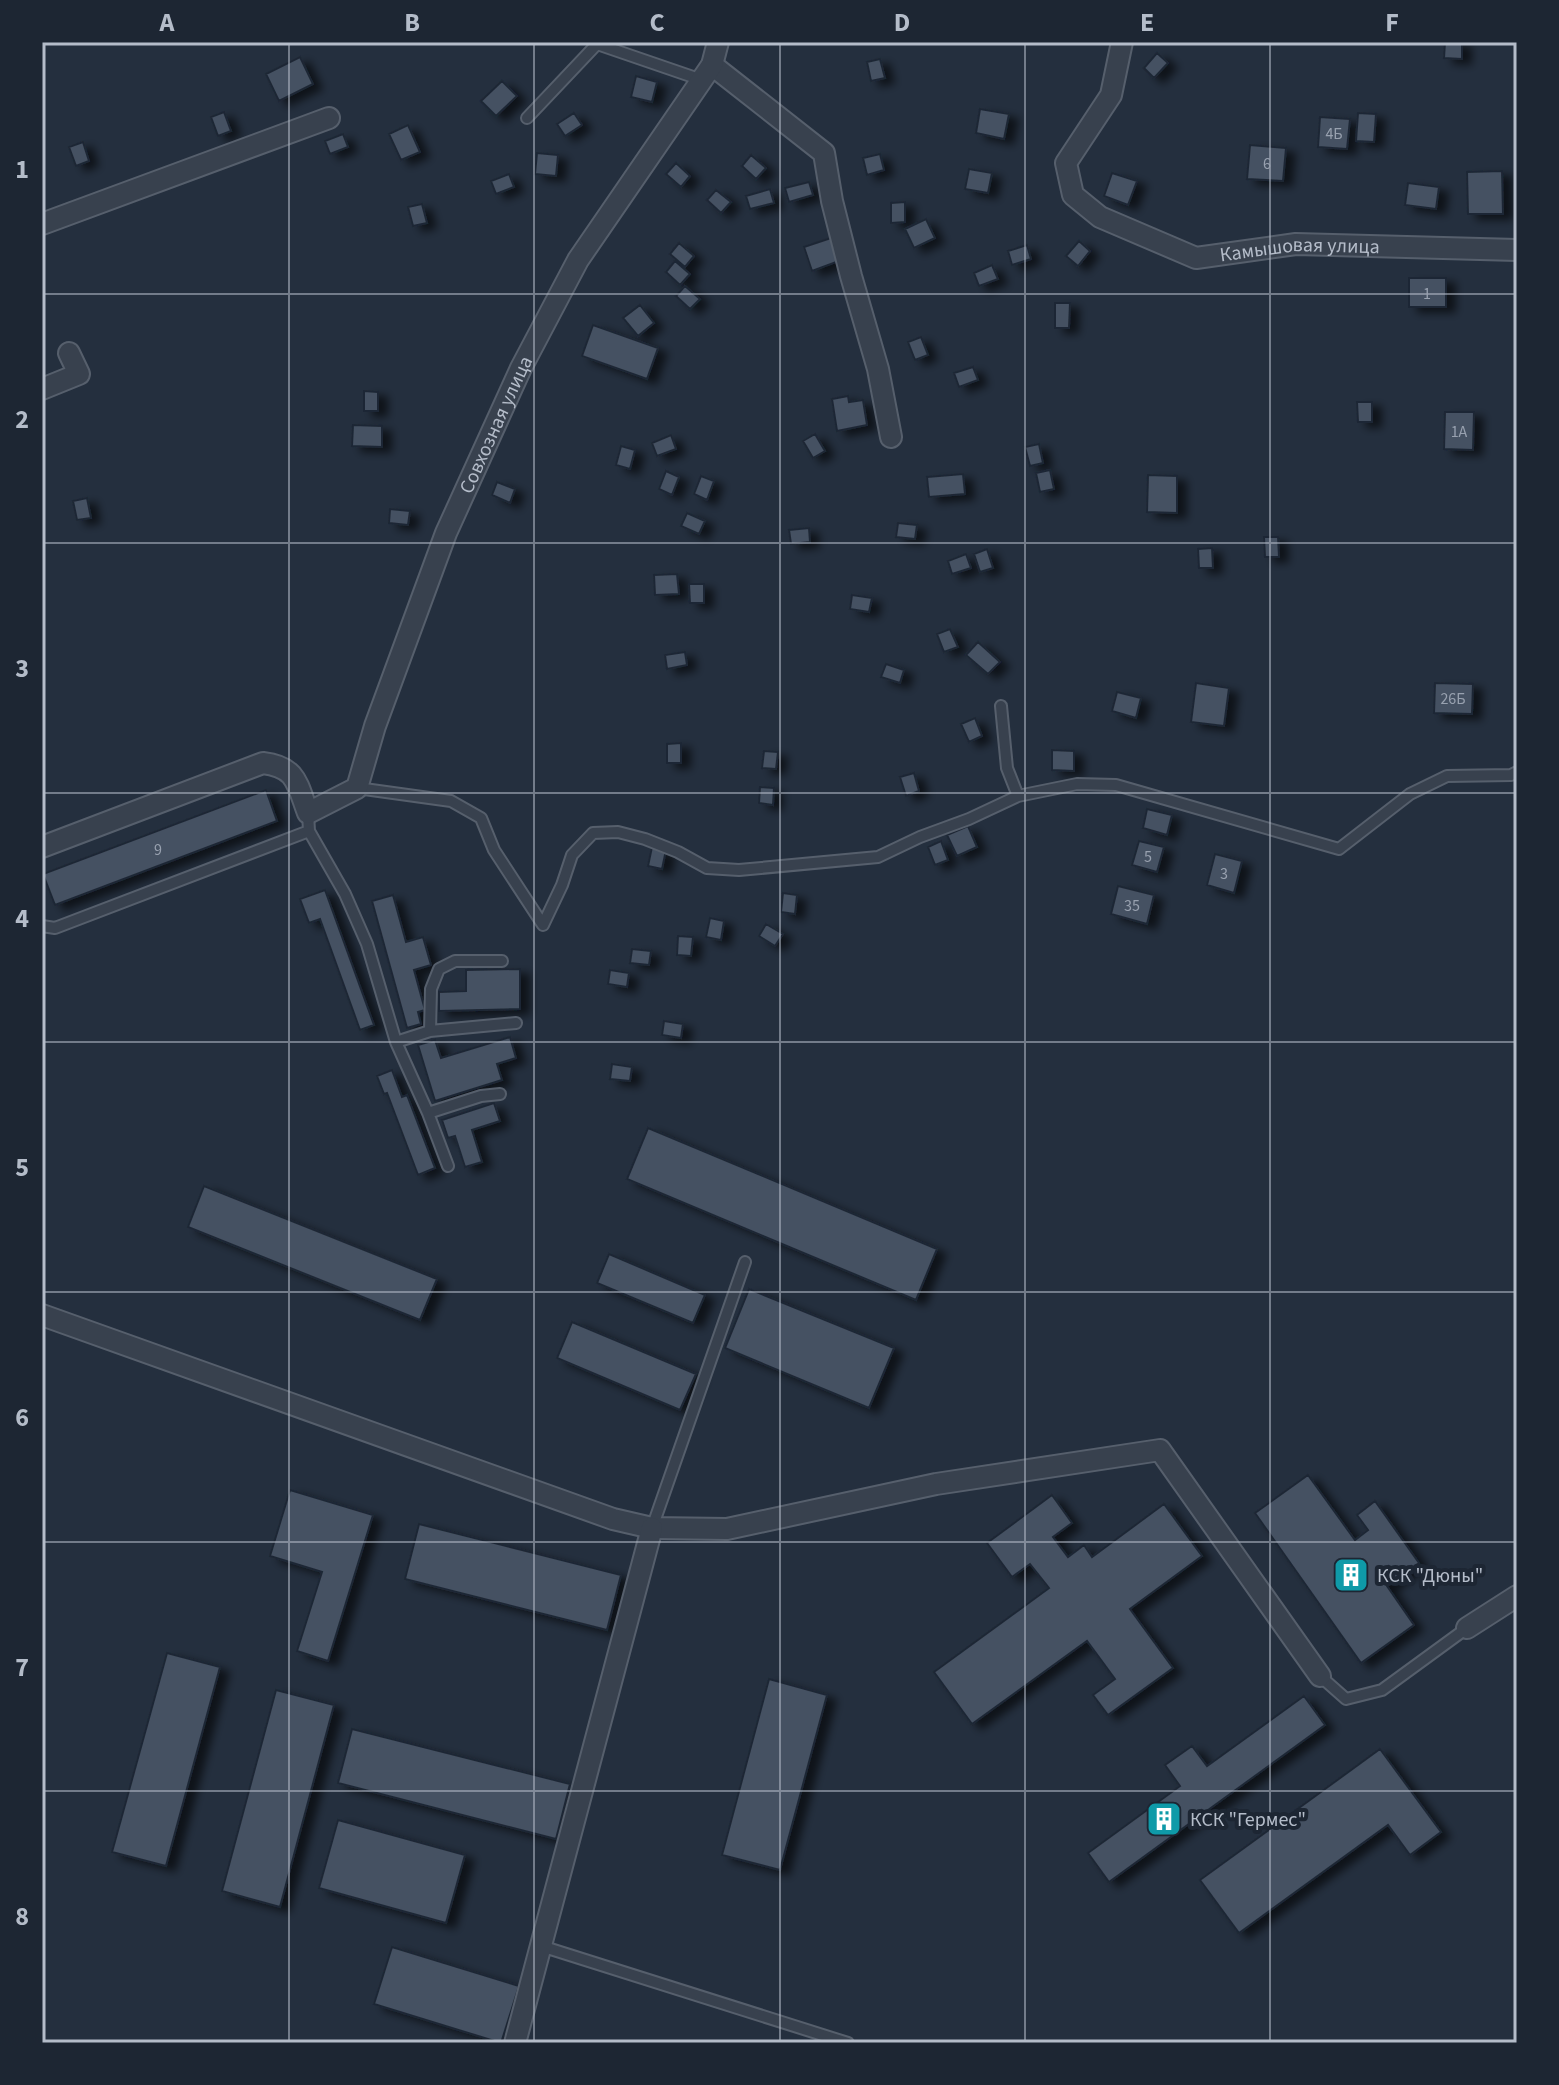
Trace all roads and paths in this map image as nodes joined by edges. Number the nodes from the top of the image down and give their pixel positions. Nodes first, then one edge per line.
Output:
1 (718, 42) edge
2 (1122, 42) edge
3 (707, 72) junction
4 (329, 118) dead end
5 (527, 118) dead end
6 (42, 224) edge
7 (1517, 250) edge
8 (69, 353) dead end
9 (42, 389) edge
10 (891, 437) dead end
11 (1001, 706) dead end
12 (1517, 772) edge
13 (357, 788) junction
14 (1018, 796) junction
15 (309, 822) junction
16 (42, 847) edge
17 (42, 926) edge
18 (502, 961) dead end
19 (516, 1023) dead end
20 (430, 1031) junction
21 (396, 1042) junction
22 (500, 1094) dead end
23 (428, 1113) junction
24 (448, 1166) dead end
25 (745, 1262) dead end
26 (42, 1315) edge
27 (652, 1528) junction
28 (1517, 1596) edge
29 (1467, 1628) joint
30 (1320, 1676) joint
31 (541, 1946) junction
32 (515, 2043) edge
33 (848, 2043) edge

1 - 3 street, Совхозная улица
2 - 7 street, Камышовая улица
3 - 5 lane
3 - 10 street
3 - 13 street, Совхозная улица
4 - 6 street
8 - 9 street
11 - 14 lane
12 - 14 lane
13 - 14 lane
13 - 15 street
15 - 16 street
15 - 17 lane
15 - 21 lane
18 - 20 lane
19 - 20 lane
20 - 21 lane
21 - 23 lane
22 - 23 lane
23 - 24 lane
25 - 27 lane
26 - 27 street
27 - 30 street
27 - 31 street
28 - 29 street
29 - 30 lane
31 - 32 street
31 - 33 lane

